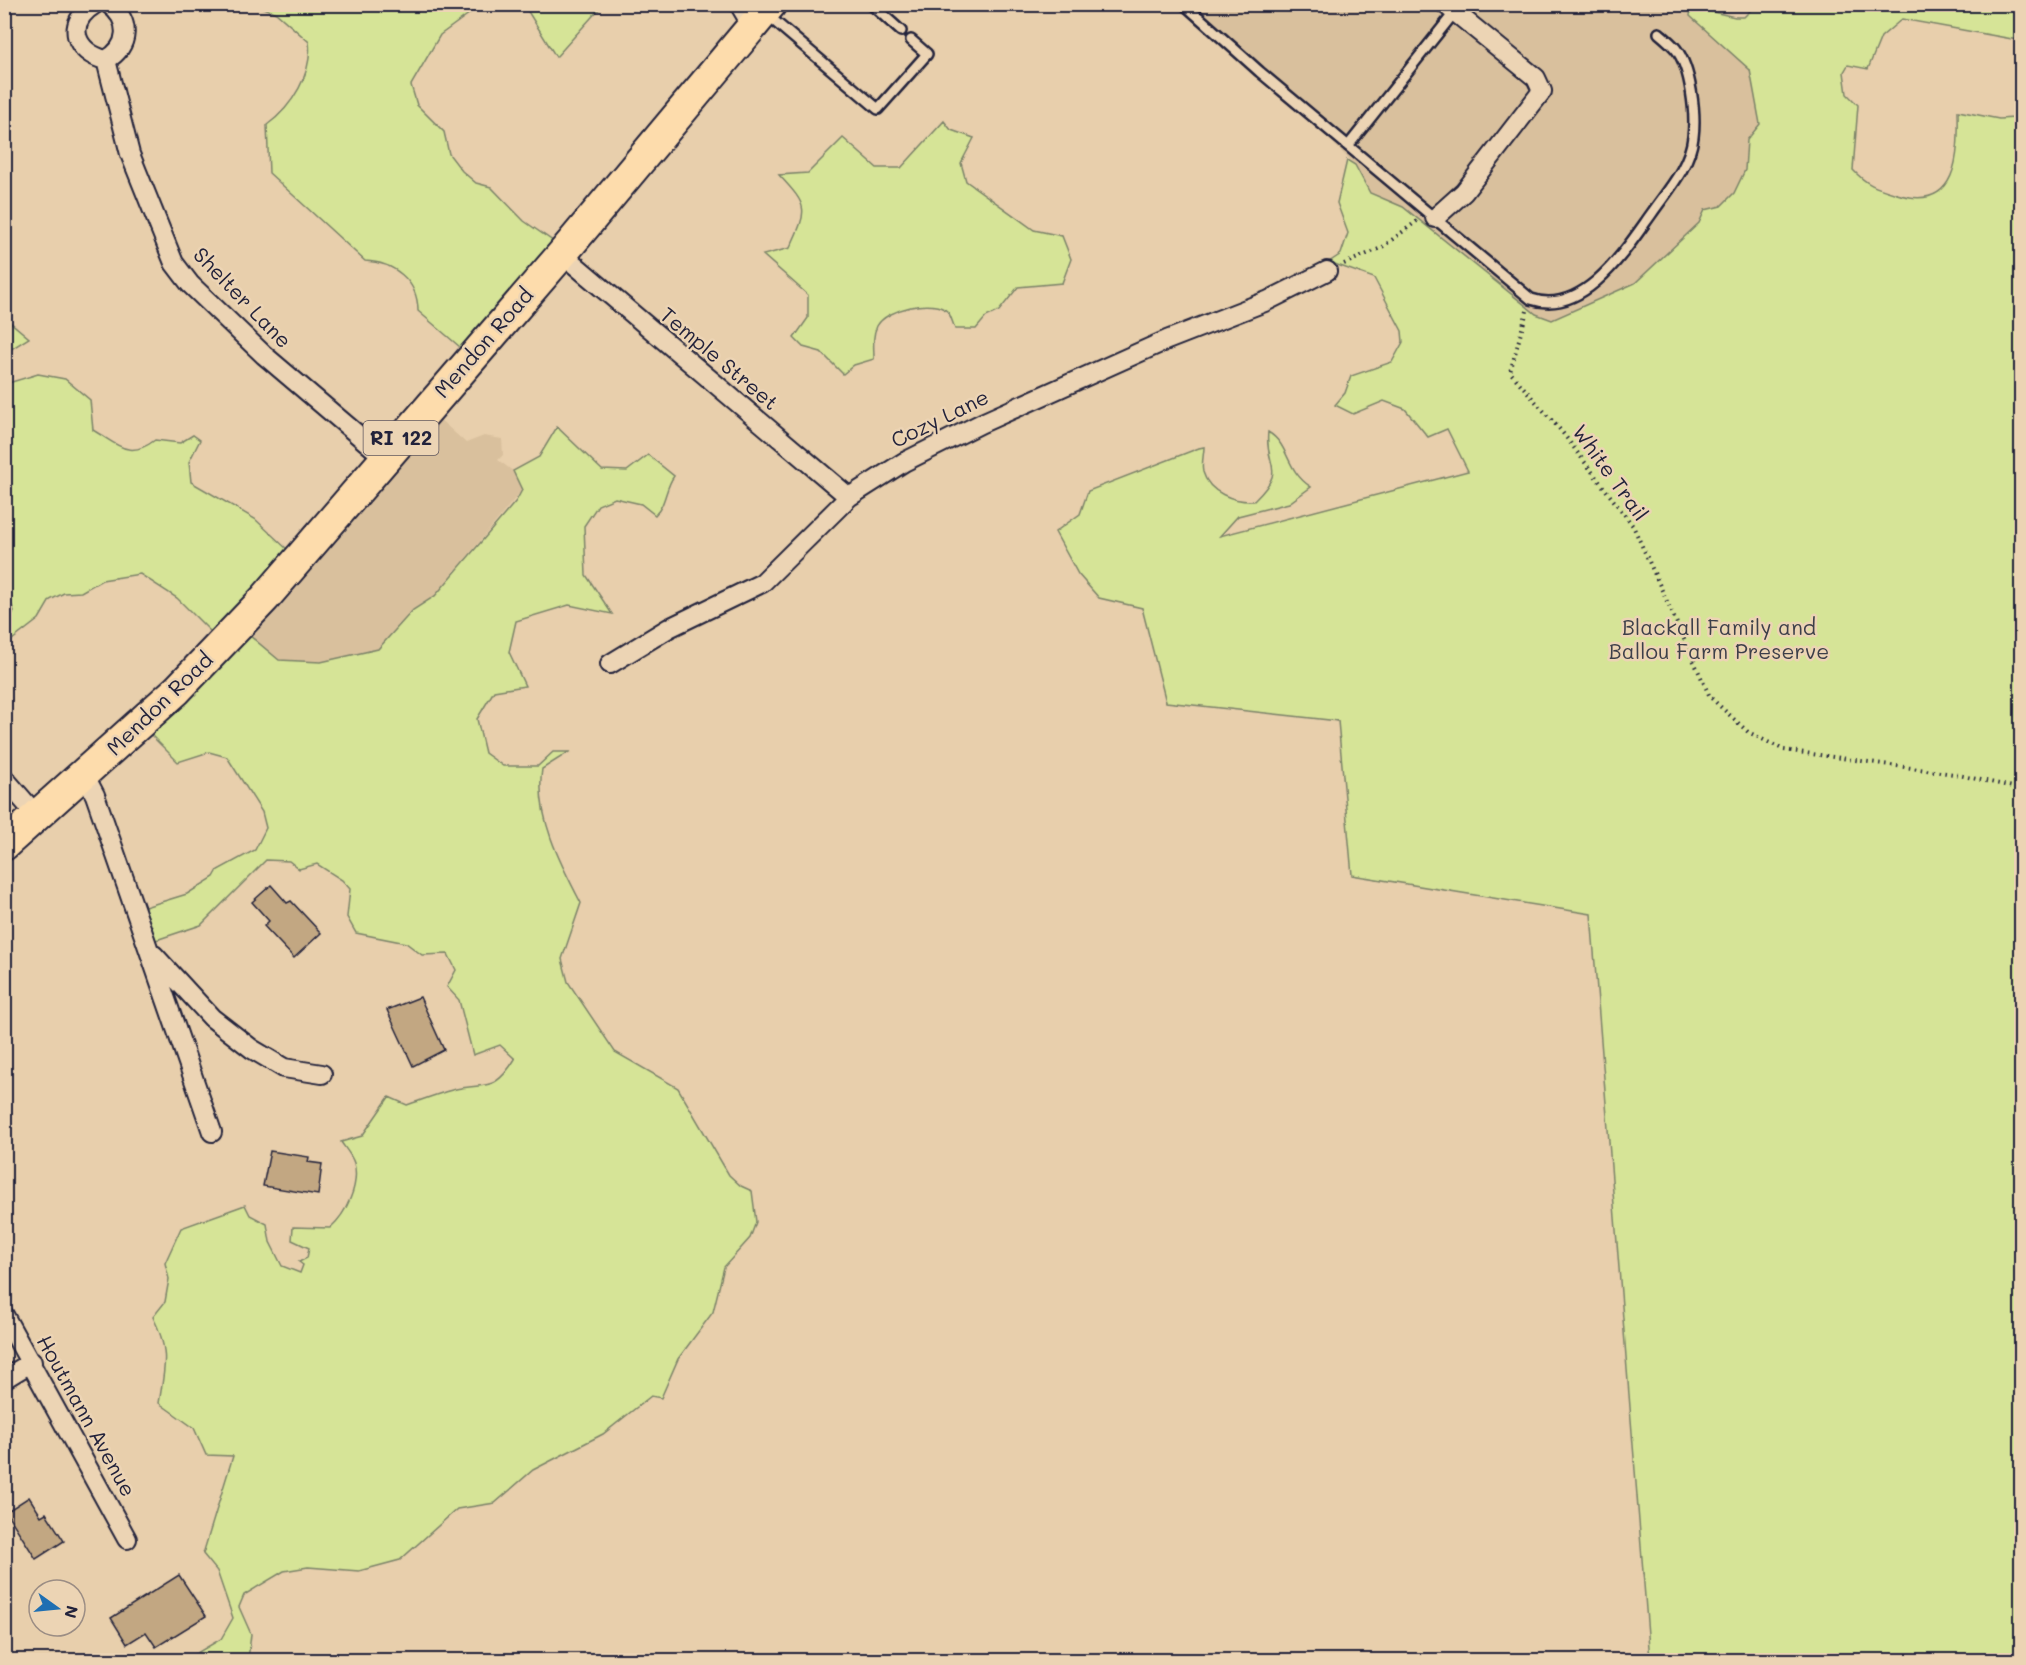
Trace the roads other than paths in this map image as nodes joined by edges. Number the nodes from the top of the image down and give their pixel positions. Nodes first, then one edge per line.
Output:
1 (95, 4) edge
2 (109, 4) edge
3 (871, 4) edge
4 (1184, 4) edge
5 (1450, 9) edge
6 (756, 12) edge
7 (901, 31) dead end
8 (1659, 33) dead end
9 (911, 40) dead end
10 (106, 60) junction
11 (1348, 146) junction
12 (1431, 215) junction
13 (561, 254) junction
14 (1327, 272) road end
15 (384, 457) junction
16 (849, 497) junction
17 (610, 664) dead end
18 (85, 776) junction
19 (4, 778) edge
20 (37, 816) junction
21 (4, 845) edge
22 (151, 951) junction
23 (322, 1074) dead end
24 (212, 1132) dead end
25 (4, 1315) edge
26 (32, 1362) junction
27 (4, 1379) edge
28 (128, 1539) dead end

1 - 10 street
2 - 10 street
3 - 7 lane
4 - 11 lane
5 - 11 lane
5 - 12 street
6 - 9 lane
6 - 13 main road, Mendon Road / RI 122
8 - 12 lane
10 - 15 street, Shelter Lane
11 - 12 lane
13 - 15 main road, Mendon Road / RI 122
13 - 16 street, Temple Street
14 - 16 street, Cozy Lane
15 - 18 main road, Mendon Road / RI 122
16 - 17 street, Cozy Lane
18 - 20 main road, Mendon Road / RI 122
18 - 22 street
19 - 20 street
20 - 21 main road, Mendon Road / RI 122
22 - 23 street
22 - 24 street
25 - 26 street, Houtmann Avenue
26 - 27 street
26 - 28 street, Houtmann Avenue

